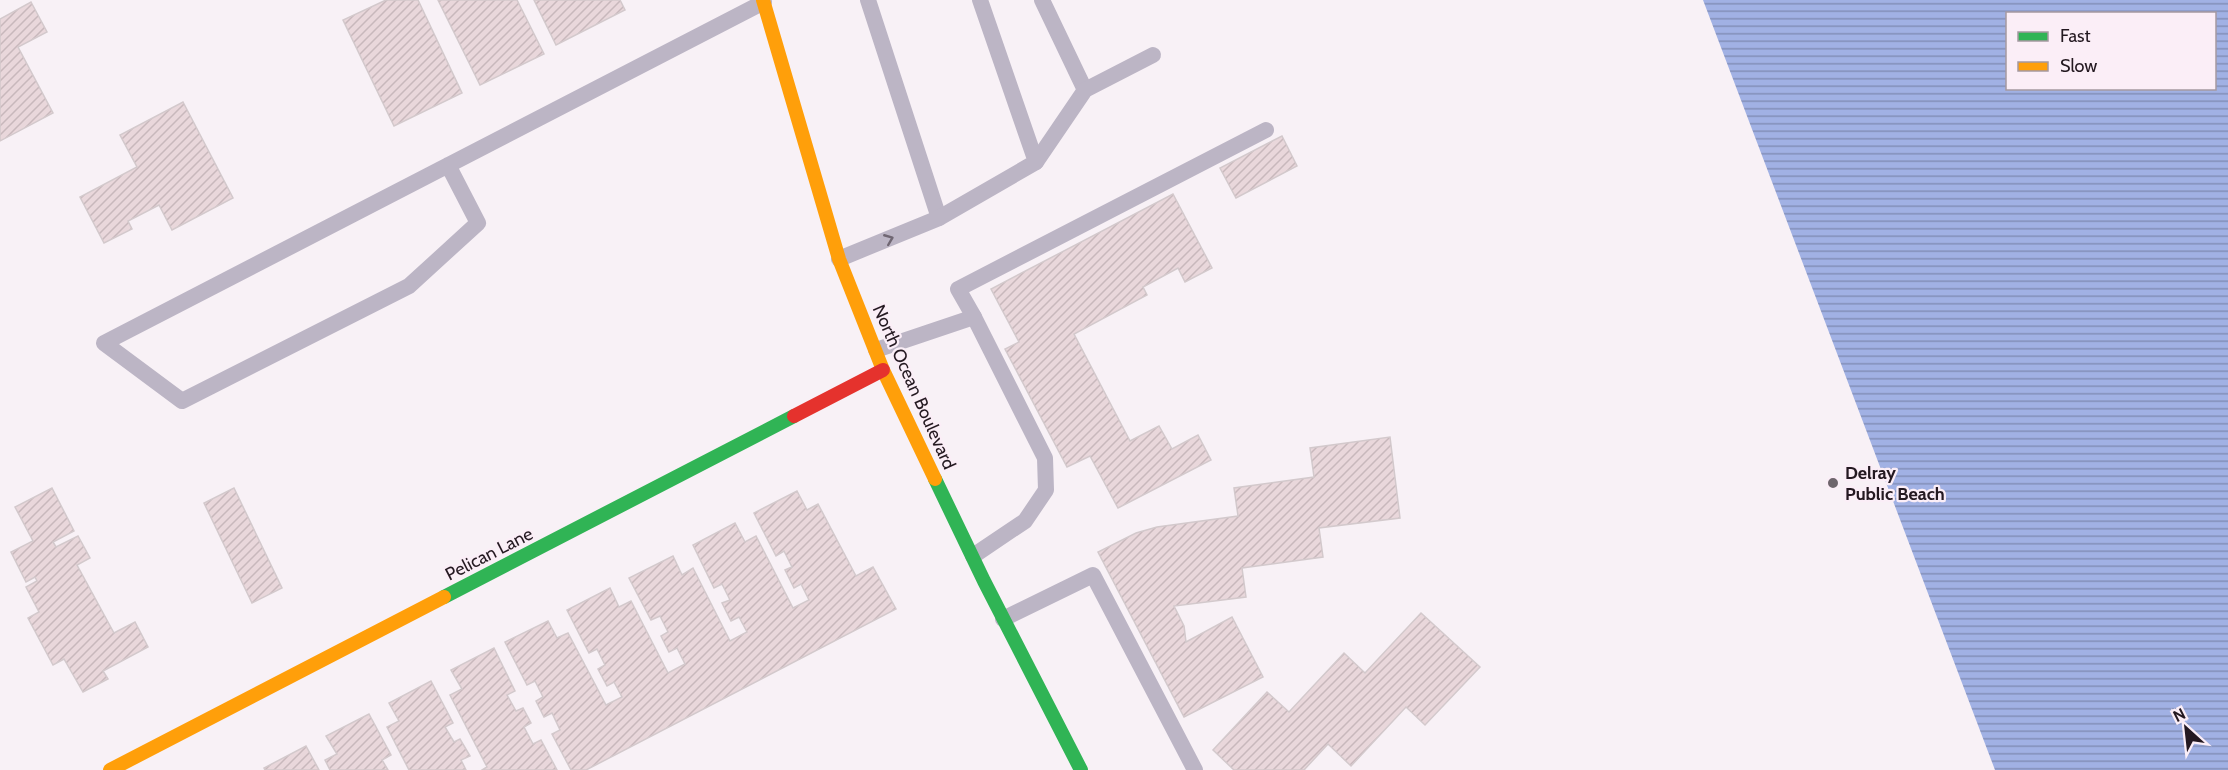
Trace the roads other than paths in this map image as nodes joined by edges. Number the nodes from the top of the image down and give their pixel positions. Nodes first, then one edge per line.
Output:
1 (868, 0) edge
2 (980, 0) edge
3 (1042, 0) edge
4 (764, 1) edge
5 (1153, 56) dead end
6 (1085, 90) junction
7 (1266, 130) dead end
8 (1036, 162) junction
9 (448, 165) junction
10 (939, 218) junction
11 (839, 259) junction
12 (974, 317) junction
13 (876, 350) junction
14 (883, 370) junction
15 (973, 556) junction
16 (1004, 619) junction
17 (111, 770) edge
18 (1081, 770) edge
19 (1196, 770) edge

1 - 10 lane
2 - 8 lane
3 - 6 lane
4 - 9 lane
4 - 11 main road, North Ocean Boulevard
5 - 6 lane
6 - 8 lane
7 - 12 lane
8 - 10 lane
9 - 9 lane
11 -> 10 lane
11 - 13 main road, North Ocean Boulevard
12 - 13 lane
12 - 15 lane
13 - 14 main road, North Ocean Boulevard
14 - 15 main road, North Ocean Boulevard
14 - 17 main road, Pelican Lane
15 - 16 main road, North Ocean Boulevard
16 - 18 main road, North Ocean Boulevard
16 - 19 lane

